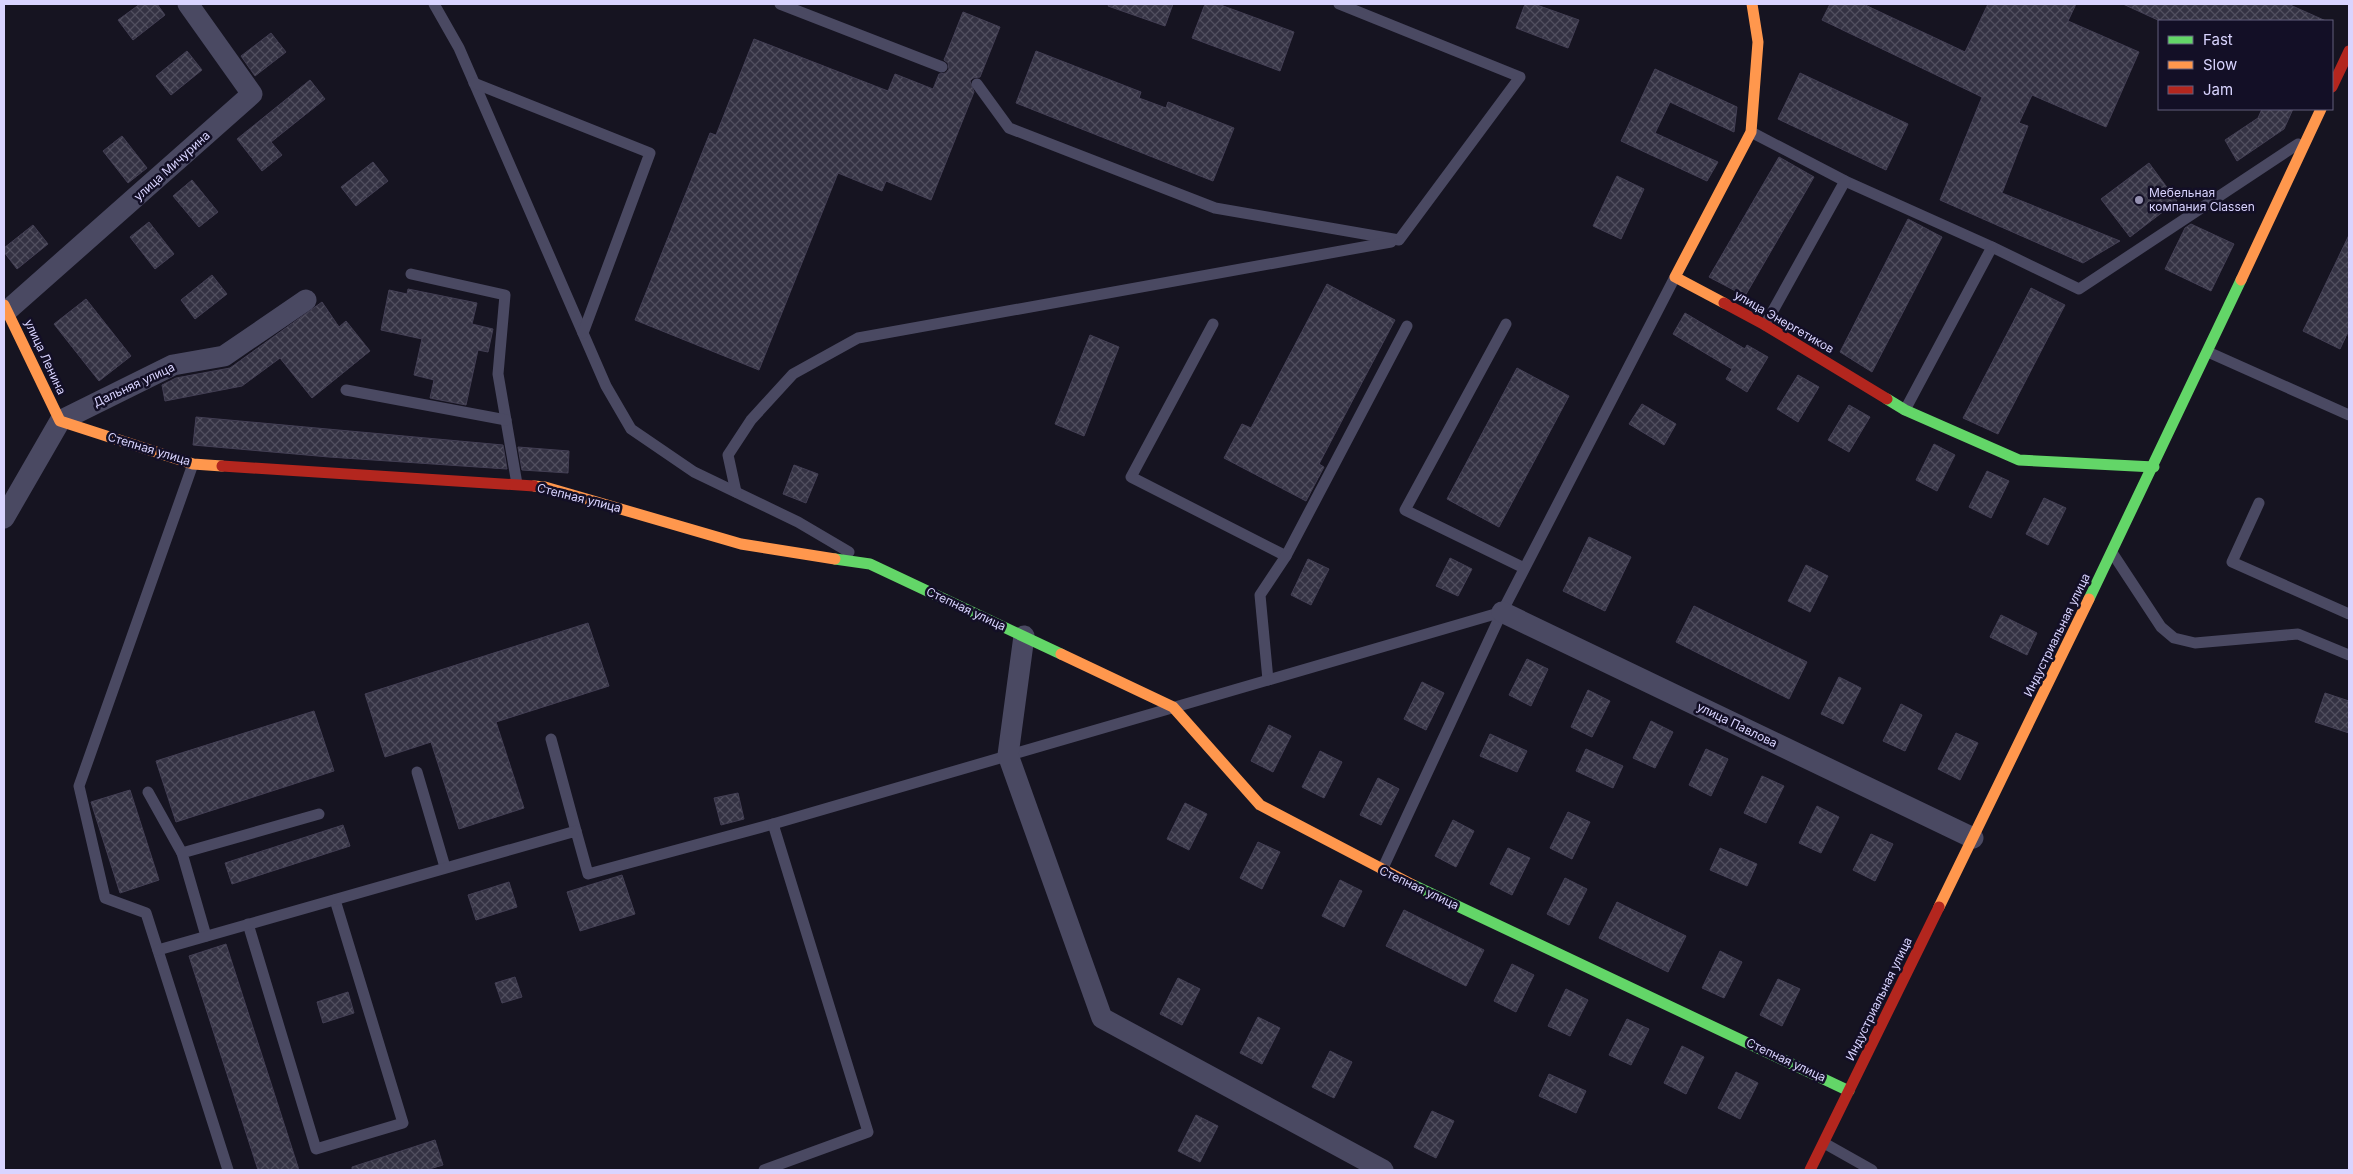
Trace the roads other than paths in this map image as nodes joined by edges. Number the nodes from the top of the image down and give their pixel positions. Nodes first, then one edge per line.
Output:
1 (188, 4) edge
2 (434, 4) edge
3 (780, 4) edge
4 (1339, 4) edge
5 (1752, 4) edge
6 (2349, 51) edge
7 (942, 67) dead end
8 (474, 83) junction
9 (977, 84) dead end
10 (2333, 85) edge
11 (2321, 110) edge
12 (1751, 132) junction
13 (2307, 138) junction
14 (1845, 182) junction
15 (1399, 240) junction
16 (1992, 247) junction
17 (411, 274) dead end
18 (1675, 277) junction
19 (306, 300) dead end
20 (6, 308) edge
21 (1213, 324) dead end
22 (1506, 324) dead end
23 (1765, 325) junction
24 (1407, 326) dead end
25 (583, 333) junction
26 (2208, 352) junction
27 (346, 390) dead end
28 (1905, 410) junction
29 (2349, 415) edge
30 (506, 420) junction
31 (60, 421) junction
32 (193, 464) junction
33 (2154, 467) junction
34 (517, 484) junction
35 (736, 492) junction
36 (2259, 503) dead end
37 (4, 518) edge
38 (2112, 553) junction
39 (1286, 556) junction
40 (870, 564) junction
41 (1524, 568) junction
42 (1502, 612) junction
43 (2349, 614) edge
44 (1024, 636) junction
45 (2349, 654) edge
46 (1268, 680) junction
47 (1174, 707) junction
48 (550, 739) dead end
49 (1008, 754) junction
50 (417, 772) dead end
51 (148, 792) dead end
52 (320, 814) dead end
53 (773, 824) junction
54 (576, 831) junction
55 (1973, 838) junction
56 (182, 853) junction
57 (445, 867) junction
58 (1382, 870) junction
59 (335, 900) junction
60 (248, 924) junction
61 (206, 936) junction
62 (158, 950) junction
63 (1849, 1090) junction
64 (1824, 1143) junction
65 (228, 1170) edge
66 (764, 1170) edge
67 (1383, 1170) edge
68 (1810, 1170) edge
69 (1872, 1170) edge

1 - 20 street, улица Мичурина
2 - 8 lane
3 - 7 lane
4 - 15 lane
5 - 12 street
6 - 10 street
8 - 25 lane
8 - 25 lane
9 - 15 lane
11 - 13 street, Индустриальная улица
12 - 14 lane
12 - 18 street
13 - 16 lane
13 - 26 street, Индустриальная улица
14 - 16 lane
14 - 23 lane
15 - 35 lane
16 - 28 lane
17 - 30 lane
18 - 23 street, улица Энергетиков
18 - 41 lane
19 - 31 street, Дальняя улица
20 - 31 street, улица Ленина
21 - 39 lane
22 - 41 lane
23 - 28 street, улица Энергетиков
24 - 39 lane
25 - 35 lane
26 - 29 lane
26 - 33 street, Индустриальная улица
27 - 30 lane
28 - 33 street, улица Энергетиков
30 - 34 lane
31 - 32 street, Степная улица
31 - 37 street
32 - 34 street, Степная улица
32 - 62 lane
33 - 38 street, Индустриальная улица
34 - 40 street, Степная улица
35 - 40 lane
36 - 43 lane
38 - 45 lane
38 - 55 street, Индустриальная улица
39 - 46 lane
40 - 44 street, Степная улица
41 - 42 lane
42 - 46 lane
42 - 55 street, улица Павлова
42 - 58 lane
44 - 47 street, Степная улица
44 - 49 street
46 - 47 lane
47 - 49 lane
47 - 58 street, Степная улица
48 - 54 lane
49 - 53 lane
49 - 67 street
50 - 57 lane
51 - 56 lane
52 - 56 lane
53 - 54 lane
53 - 66 lane
54 - 57 lane
55 - 63 street, Индустриальная улица
56 - 61 lane
57 - 59 lane
58 - 63 street, Степная улица
59 - 60 lane
59 - 60 lane
60 - 61 lane
61 - 62 lane
62 - 65 lane
63 - 64 street, Индустриальная улица
64 - 68 street, Индустриальная улица
64 - 69 lane

